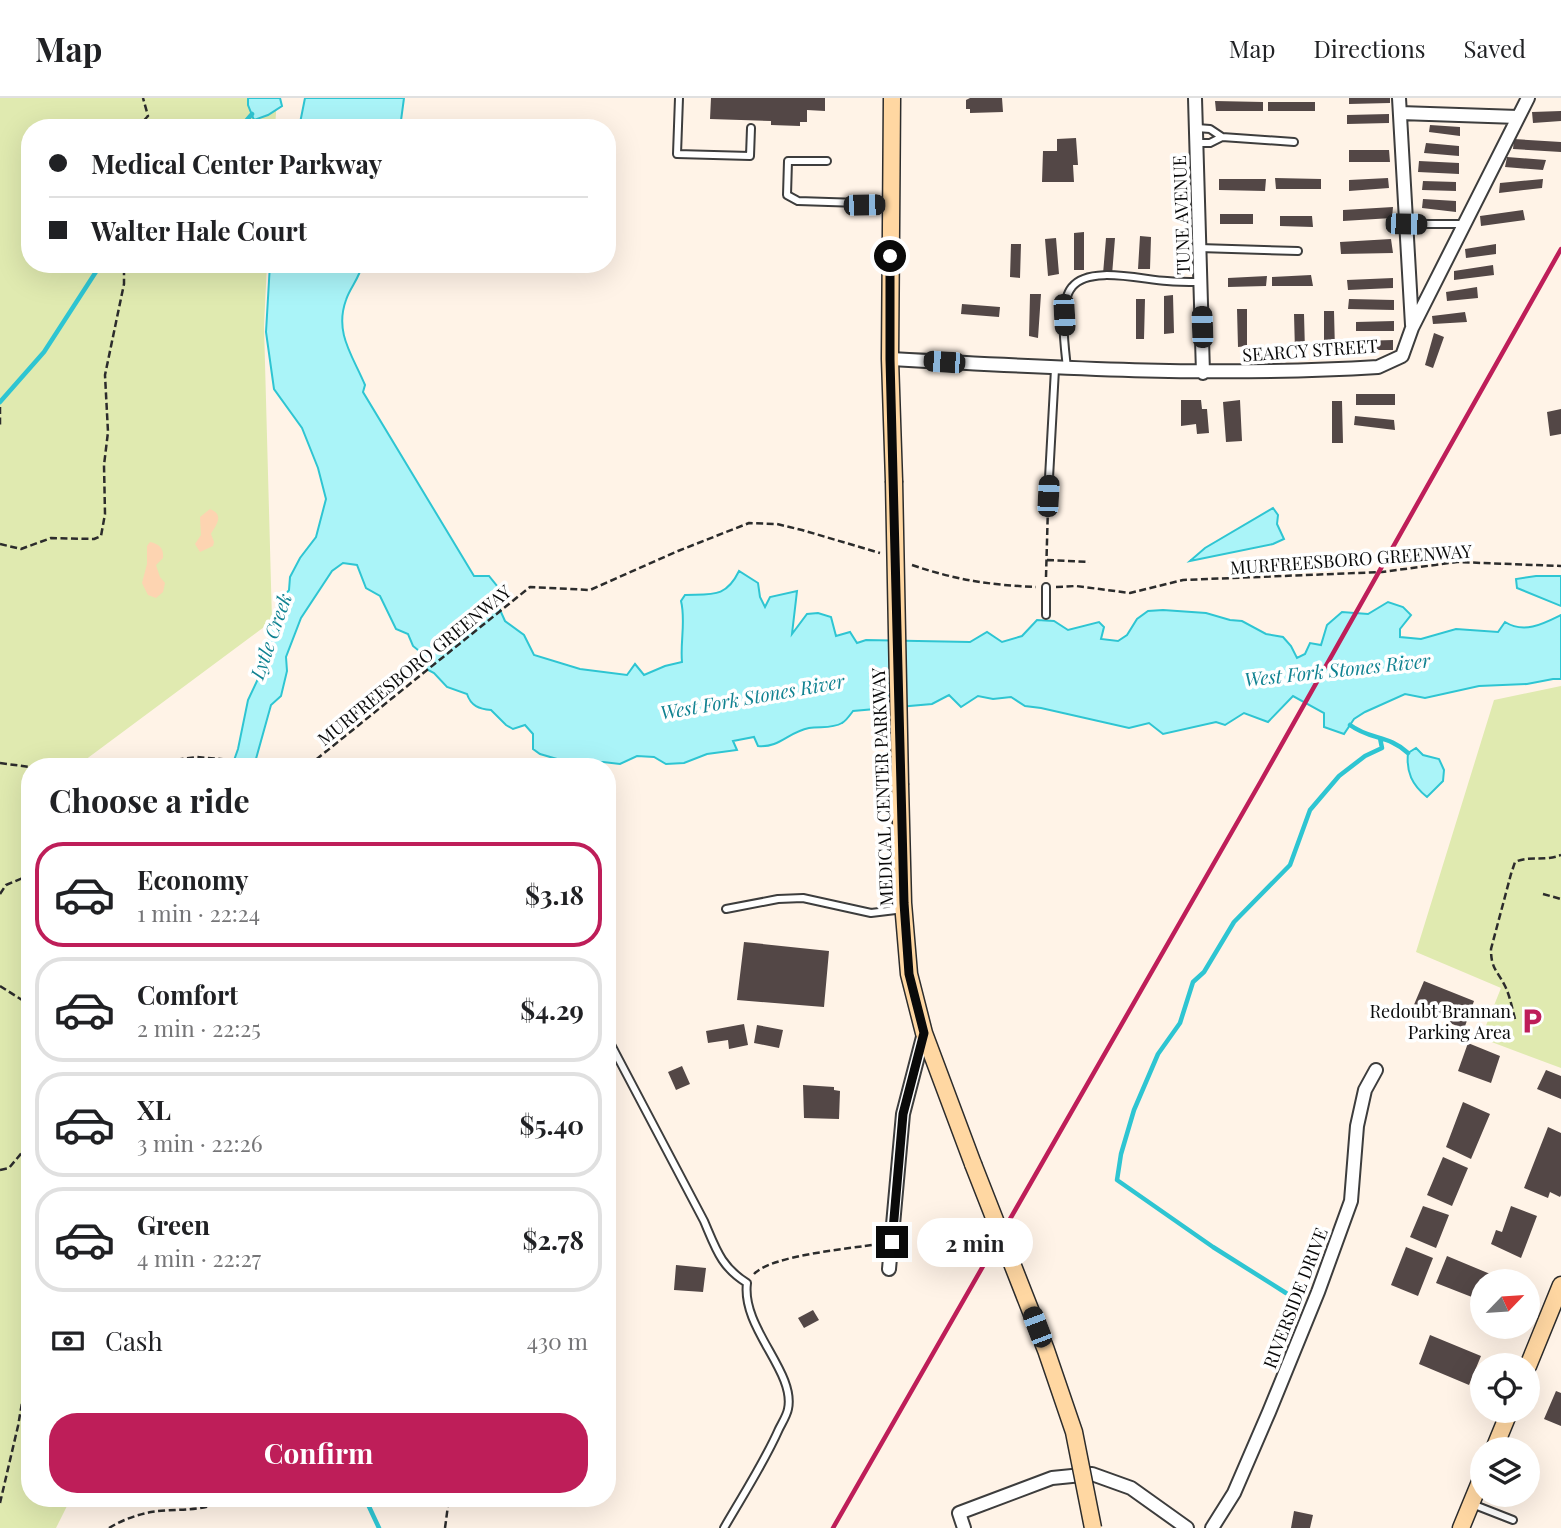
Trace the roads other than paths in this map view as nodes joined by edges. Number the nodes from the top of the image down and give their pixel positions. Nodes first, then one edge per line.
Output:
1 (679, 98) edge
2 (892, 98) edge
3 (1195, 98) edge
4 (1399, 98) edge
5 (1528, 98) edge
6 (1400, 113) junction
7 (1518, 117) junction
8 (751, 128) dead end
9 (1196, 128) junction
10 (1222, 137) junction
11 (1294, 142) dead end
12 (1196, 143) junction
13 (827, 162) dead end
14 (890, 204) junction
15 (1406, 224) junction
16 (1464, 224) junction
17 (1199, 248) junction
18 (1298, 251) dead end
19 (1200, 282) junction
20 (1412, 328) junction
21 (890, 359) junction
22 (1061, 369) junction
23 (1203, 373) junction
24 (1048, 496) road end
25 (1046, 587) road end
26 (1046, 615) dead end
27 (726, 909) dead end
28 (904, 909) junction
29 (924, 1033) junction
30 (616, 1054) edge
31 (1376, 1070) dead end
32 (889, 1269) dead end
33 (1561, 1285) edge
34 (1555, 1318) edge
35 (1535, 1353) edge
36 (1470, 1506) edge
37 (1479, 1507) edge
38 (1513, 1520) dead end
39 (961, 1523) edge
40 (724, 1528) edge
41 (1093, 1528) edge
42 (1187, 1528) edge
43 (1212, 1528) edge
44 (1461, 1528) edge

1 - 8 lane
2 - 14 main road, MEDICAL CENTER PARKWAY
3 - 9 street, TUNE AVENUE
4 - 6 street
5 - 7 street, SEARCY STREET
6 - 7 street
6 - 15 street
7 - 16 street, SEARCY STREET
9 - 10 lane
9 - 12 street, TUNE AVENUE
10 - 11 lane
10 - 12 lane
12 - 17 street, TUNE AVENUE
13 - 14 lane
14 - 21 main road, MEDICAL CENTER PARKWAY
15 - 16 lane
15 - 20 street
16 - 20 street, SEARCY STREET
17 - 18 lane
17 - 19 street, TUNE AVENUE
19 - 22 lane
19 - 23 street, TUNE AVENUE
20 - 23 street, SEARCY STREET
21 - 22 street, SEARCY STREET
21 - 28 main road, MEDICAL CENTER PARKWAY, bridge
22 - 23 street, SEARCY STREET
22 - 24 lane
25 - 26 lane
27 - 28 lane
28 - 29 main road, MEDICAL CENTER PARKWAY
29 - 32 street
29 - 41 main road, MEDICAL CENTER PARKWAY, bridge
30 - 40 lane
31 - 43 street, RIVERSIDE DRIVE
33 - 34 main road
34 - 35 main road
36 - 44 main road
37 - 38 lane
39 - 42 street

